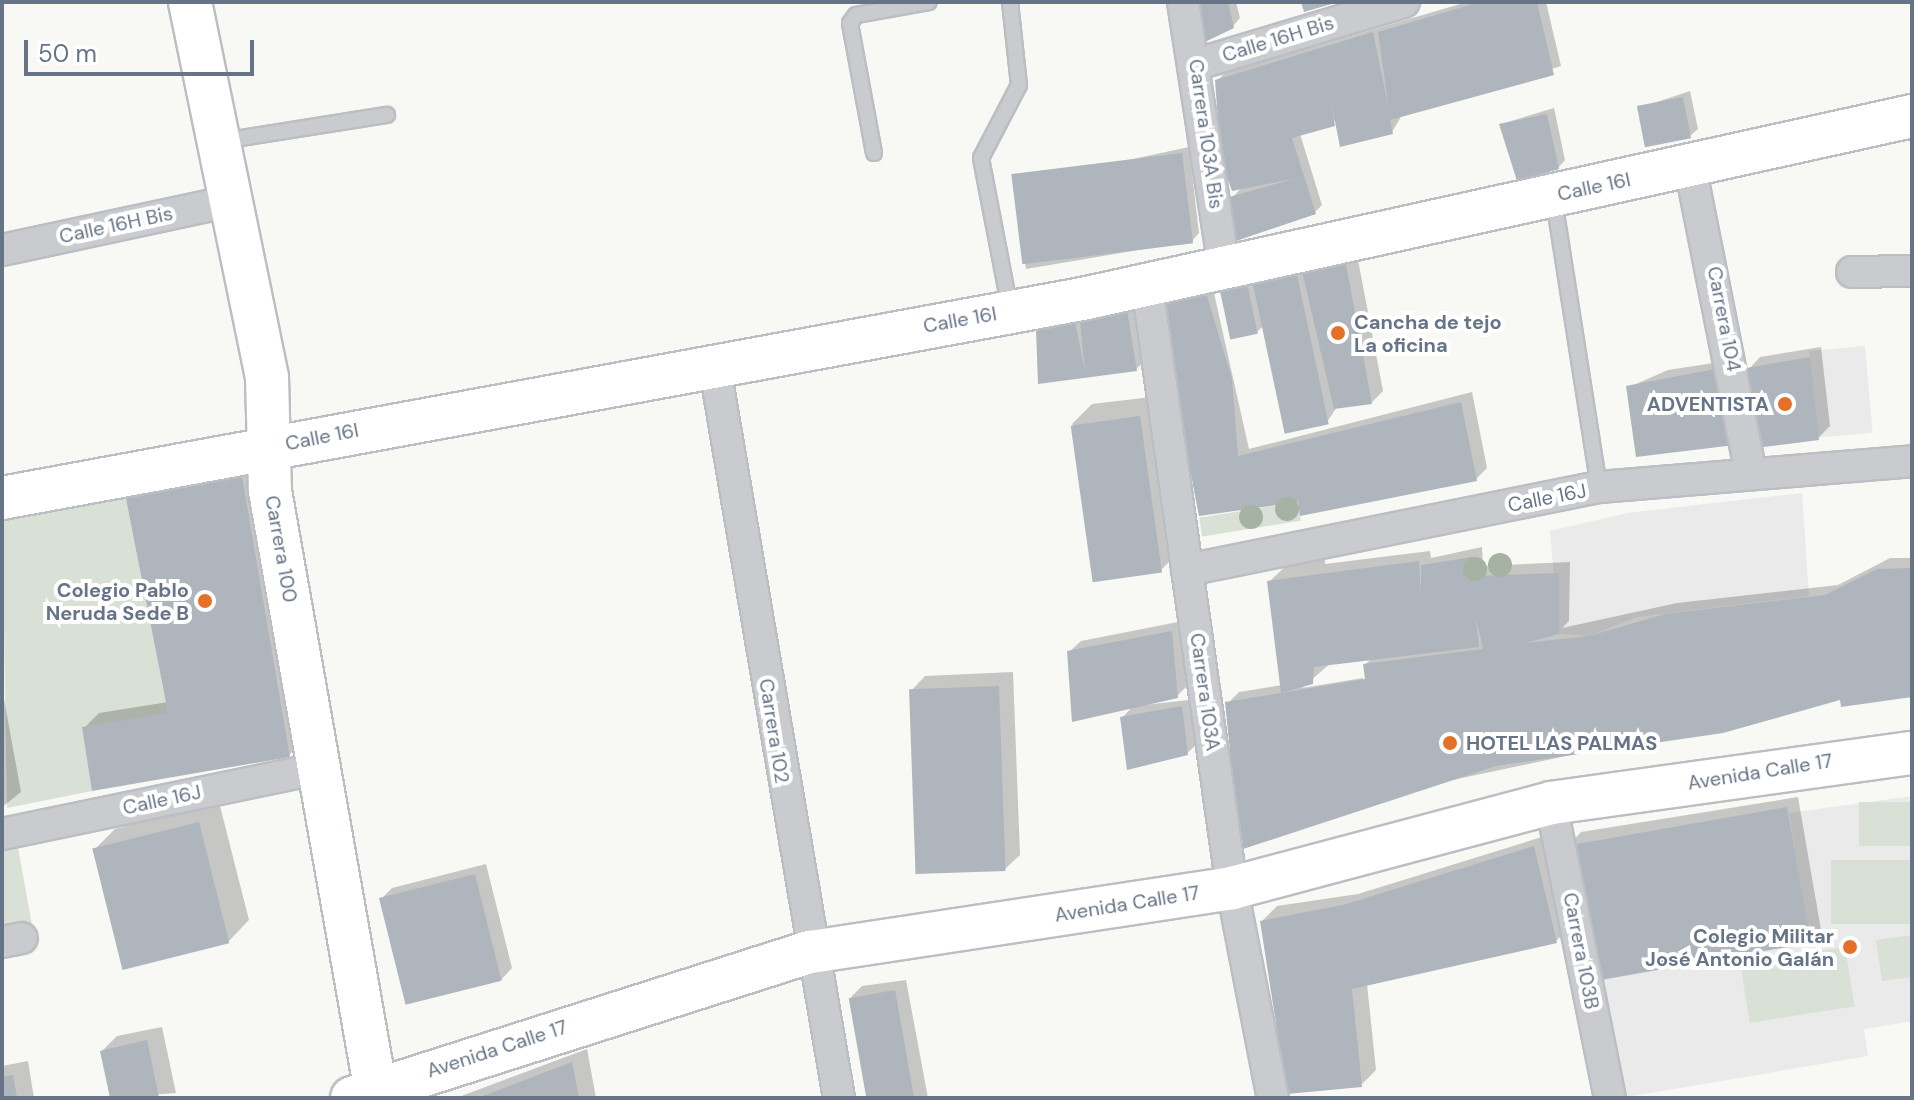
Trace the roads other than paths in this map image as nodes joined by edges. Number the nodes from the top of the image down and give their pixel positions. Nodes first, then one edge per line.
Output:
1 (190, 2) edge
2 (929, 2) edge
3 (1010, 2) edge
4 (1183, 2) edge
5 (1404, 2) edge
6 (1197, 64) junction
7 (387, 115) dead end
8 (1912, 116) edge
9 (218, 142) junction
10 (874, 153) dead end
11 (1690, 166) junction
12 (1553, 195) junction
13 (231, 201) junction
14 (2, 250) edge
15 (1224, 267) junction
16 (1912, 271) edge
17 (1852, 272) dead end
18 (1147, 285) junction
19 (1010, 311) junction
20 (714, 363) junction
21 (272, 447) junction
22 (1912, 461) edge
23 (1751, 473) junction
24 (1599, 487) junction
25 (2, 498) edge
26 (1187, 570) junction
27 (1912, 753) edge
28 (322, 768) junction
29 (1551, 803) junction
30 (2, 834) edge
31 (1232, 888) junction
32 (810, 952) junction
33 (368, 1095) edge
34 (839, 1098) edge
35 (1273, 1098) edge
36 (1610, 1098) edge

1 - 9 street, Carrera 100
2 - 10 lane
3 - 19 lane
4 - 6 street, Carrera 103A Bis
5 - 6 street, Calle 16H Bis
6 - 15 street, Carrera 103A Bis
7 - 9 lane
8 - 11 street, Calle 16I
9 - 13 street, Carrera 100
11 - 12 street, Calle 16I
11 - 23 street, Carrera 104
12 - 15 street, Calle 16I
12 - 24 lane
13 - 14 street, Calle 16H Bis
13 - 21 street, Carrera 100
15 - 18 street, Calle 16I
16 - 17 street
18 - 19 street, Calle 16I
18 - 26 street, Carrera 103A
19 - 20 street, Calle 16I
20 - 21 street, Calle 16I
20 - 32 street, Carrera 102
21 - 25 street, Calle 16I
21 - 28 street, Carrera 100
22 - 23 street, Calle 16J
23 - 24 street, Calle 16J
24 - 26 street, Calle 16J
26 - 31 street, Carrera 103A
27 - 29 street, Avenida Calle 17
28 - 30 street, Calle 16J
28 - 33 street, Carrera 100
29 - 31 street, Avenida Calle 17
29 - 36 street, Carrera 103B
31 - 32 street, Avenida Calle 17
31 - 35 street, Carrera 103A
32 - 33 street, Avenida Calle 17
32 - 34 street, Carrera 102

